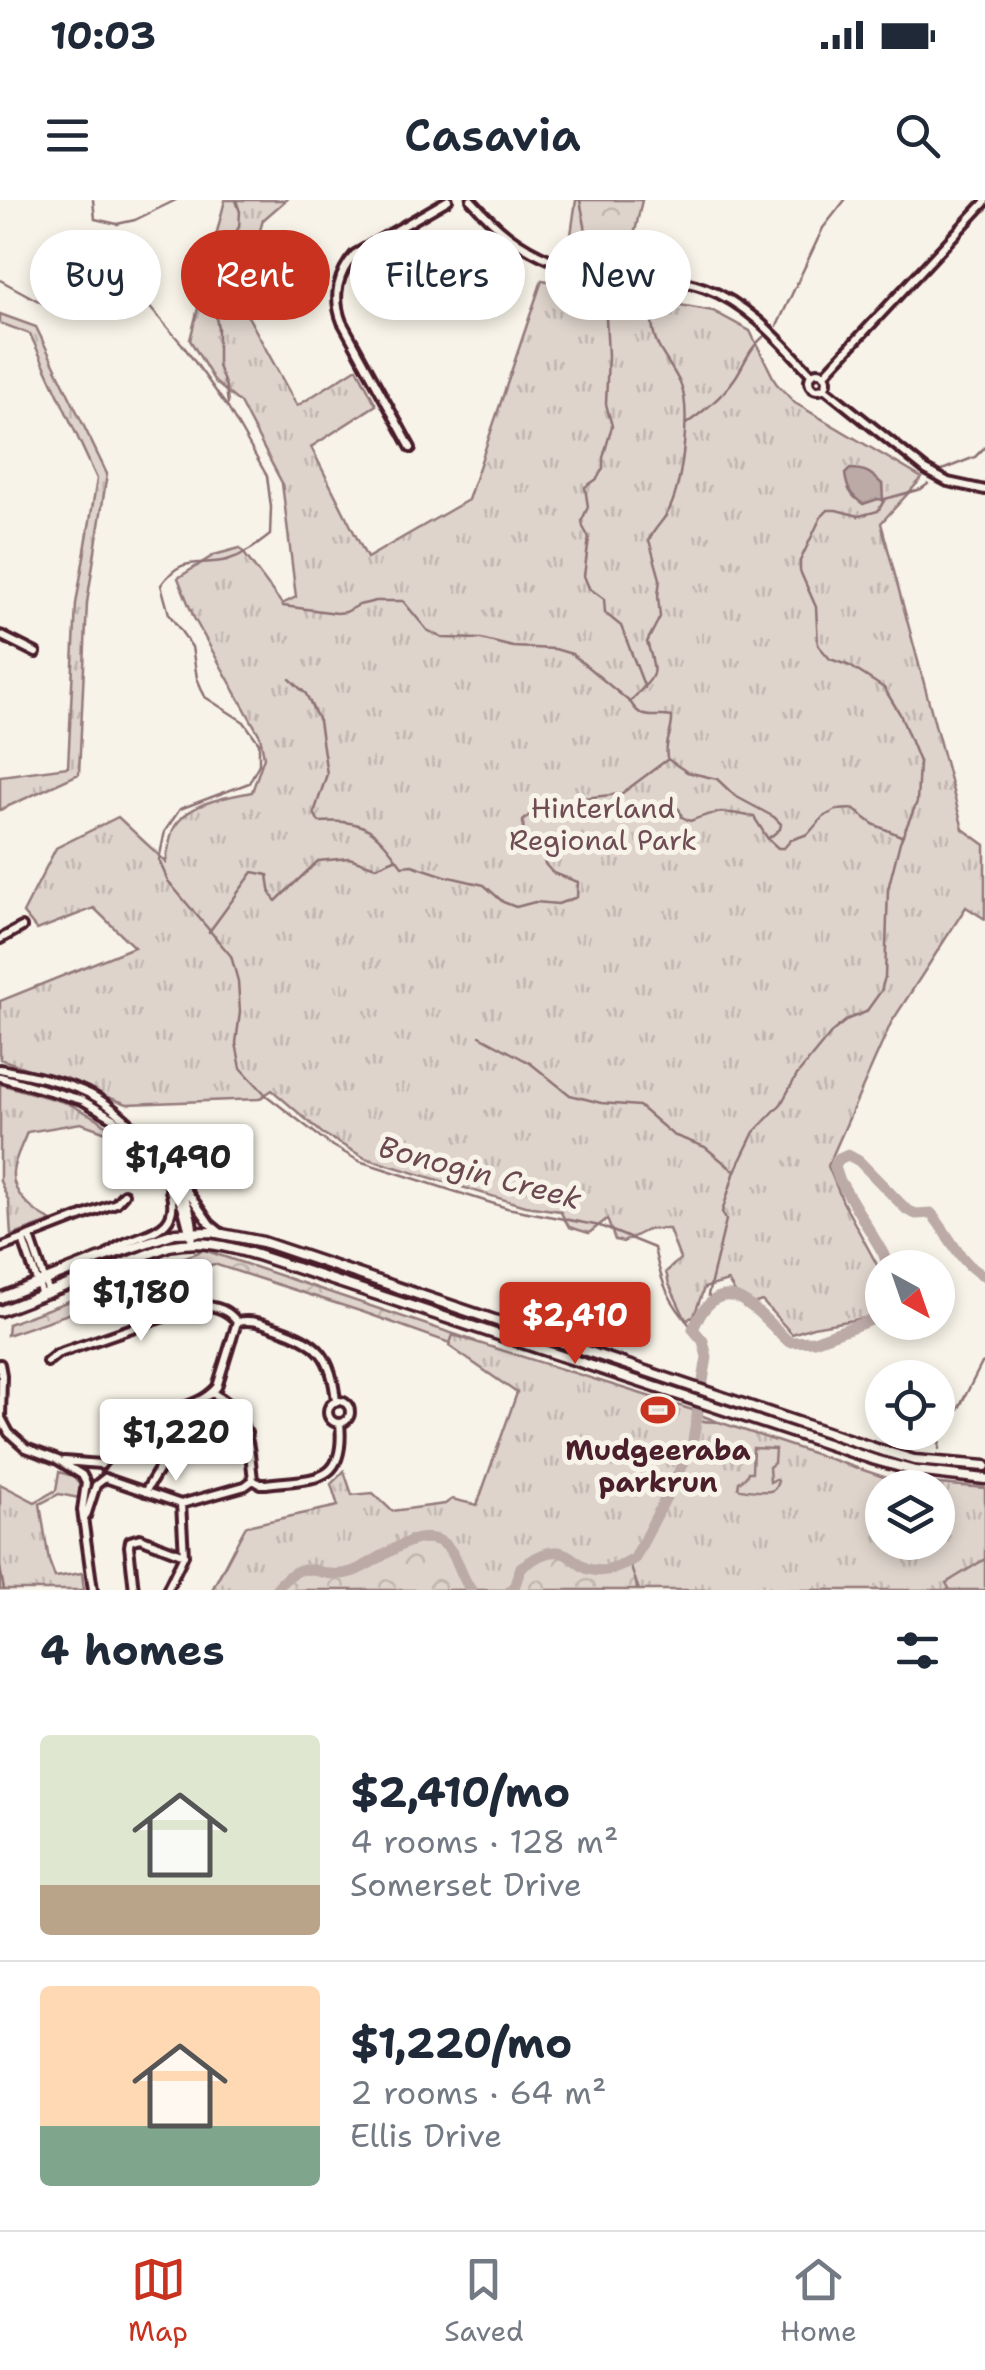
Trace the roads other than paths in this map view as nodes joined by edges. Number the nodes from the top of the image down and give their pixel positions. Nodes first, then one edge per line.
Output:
1 (448, 200) edge
2 (471, 200) edge
3 (985, 202) edge
4 (812, 375) junction
5 (824, 375) junction
6 (824, 388) junction
7 (411, 448) dead end
8 (985, 490) edge
9 (0, 635) edge
10 (36, 654) dead end
11 (22, 927) dead end
12 (0, 939) edge
13 (0, 1069) edge
14 (32, 1076) junction
15 (0, 1077) edge
16 (82, 1100) junction
17 (157, 1160) junction
18 (124, 1194) dead end
19 (191, 1231) junction
20 (221, 1233) junction
21 (26, 1238) junction
22 (192, 1242) junction
23 (0, 1248) edge
24 (104, 1257) junction
25 (42, 1282) junction
26 (45, 1294) junction
27 (0, 1298) edge
28 (0, 1311) edge
29 (479, 1316) junction
30 (238, 1322) junction
31 (475, 1328) junction
32 (48, 1362) dead end
33 (0, 1364) edge
34 (212, 1393) junction
35 (336, 1402) junction
36 (340, 1424) junction
37 (247, 1433) junction
38 (58, 1460) junction
39 (87, 1464) junction
40 (101, 1465) junction
41 (985, 1466) edge
42 (104, 1478) junction
43 (84, 1479) junction
44 (985, 1479) edge
45 (253, 1480) junction
46 (96, 1486) junction
47 (145, 1493) junction
48 (181, 1504) junction
49 (85, 1520) junction
50 (184, 1555) junction
51 (93, 1590) edge
52 (134, 1590) edge
53 (168, 1590) edge

1 - 7 street
2 - 4 street
3 - 5 street
4 - 5 street
4 - 6 street
5 - 6 street
6 - 8 street
9 - 10 street
11 - 12 street
13 - 14 street
14 - 16 street
14 - 17 street
15 - 16 street
16 - 17 street
17 - 19 street
17 - 20 street
17 - 24 street
18 - 21 street
19 - 20 main road
19 - 22 street
19 - 24 main road
20 - 29 main road
21 - 23 street
21 - 25 street
22 - 26 main road
22 - 31 main road
24 - 25 main road
25 - 26 street
25 - 27 main road
26 - 28 main road
29 - 31 main road
29 - 41 main road
30 - 32 street
30 - 34 street
30 - 35 street
31 - 44 main road
33 - 38 street
34 - 37 street
34 - 40 street
35 - 36 street
35 - 36 street
36 - 45 street
37 - 45 street
37 - 47 street
38 - 39 street
38 - 43 street
39 - 40 street
39 - 43 street
40 - 42 street
42 - 46 street
42 - 47 street
43 - 46 street
43 - 49 street
45 - 48 street
46 - 49 street
47 - 48 street
48 - 50 street
49 - 51 street
50 - 52 street
50 - 53 street

